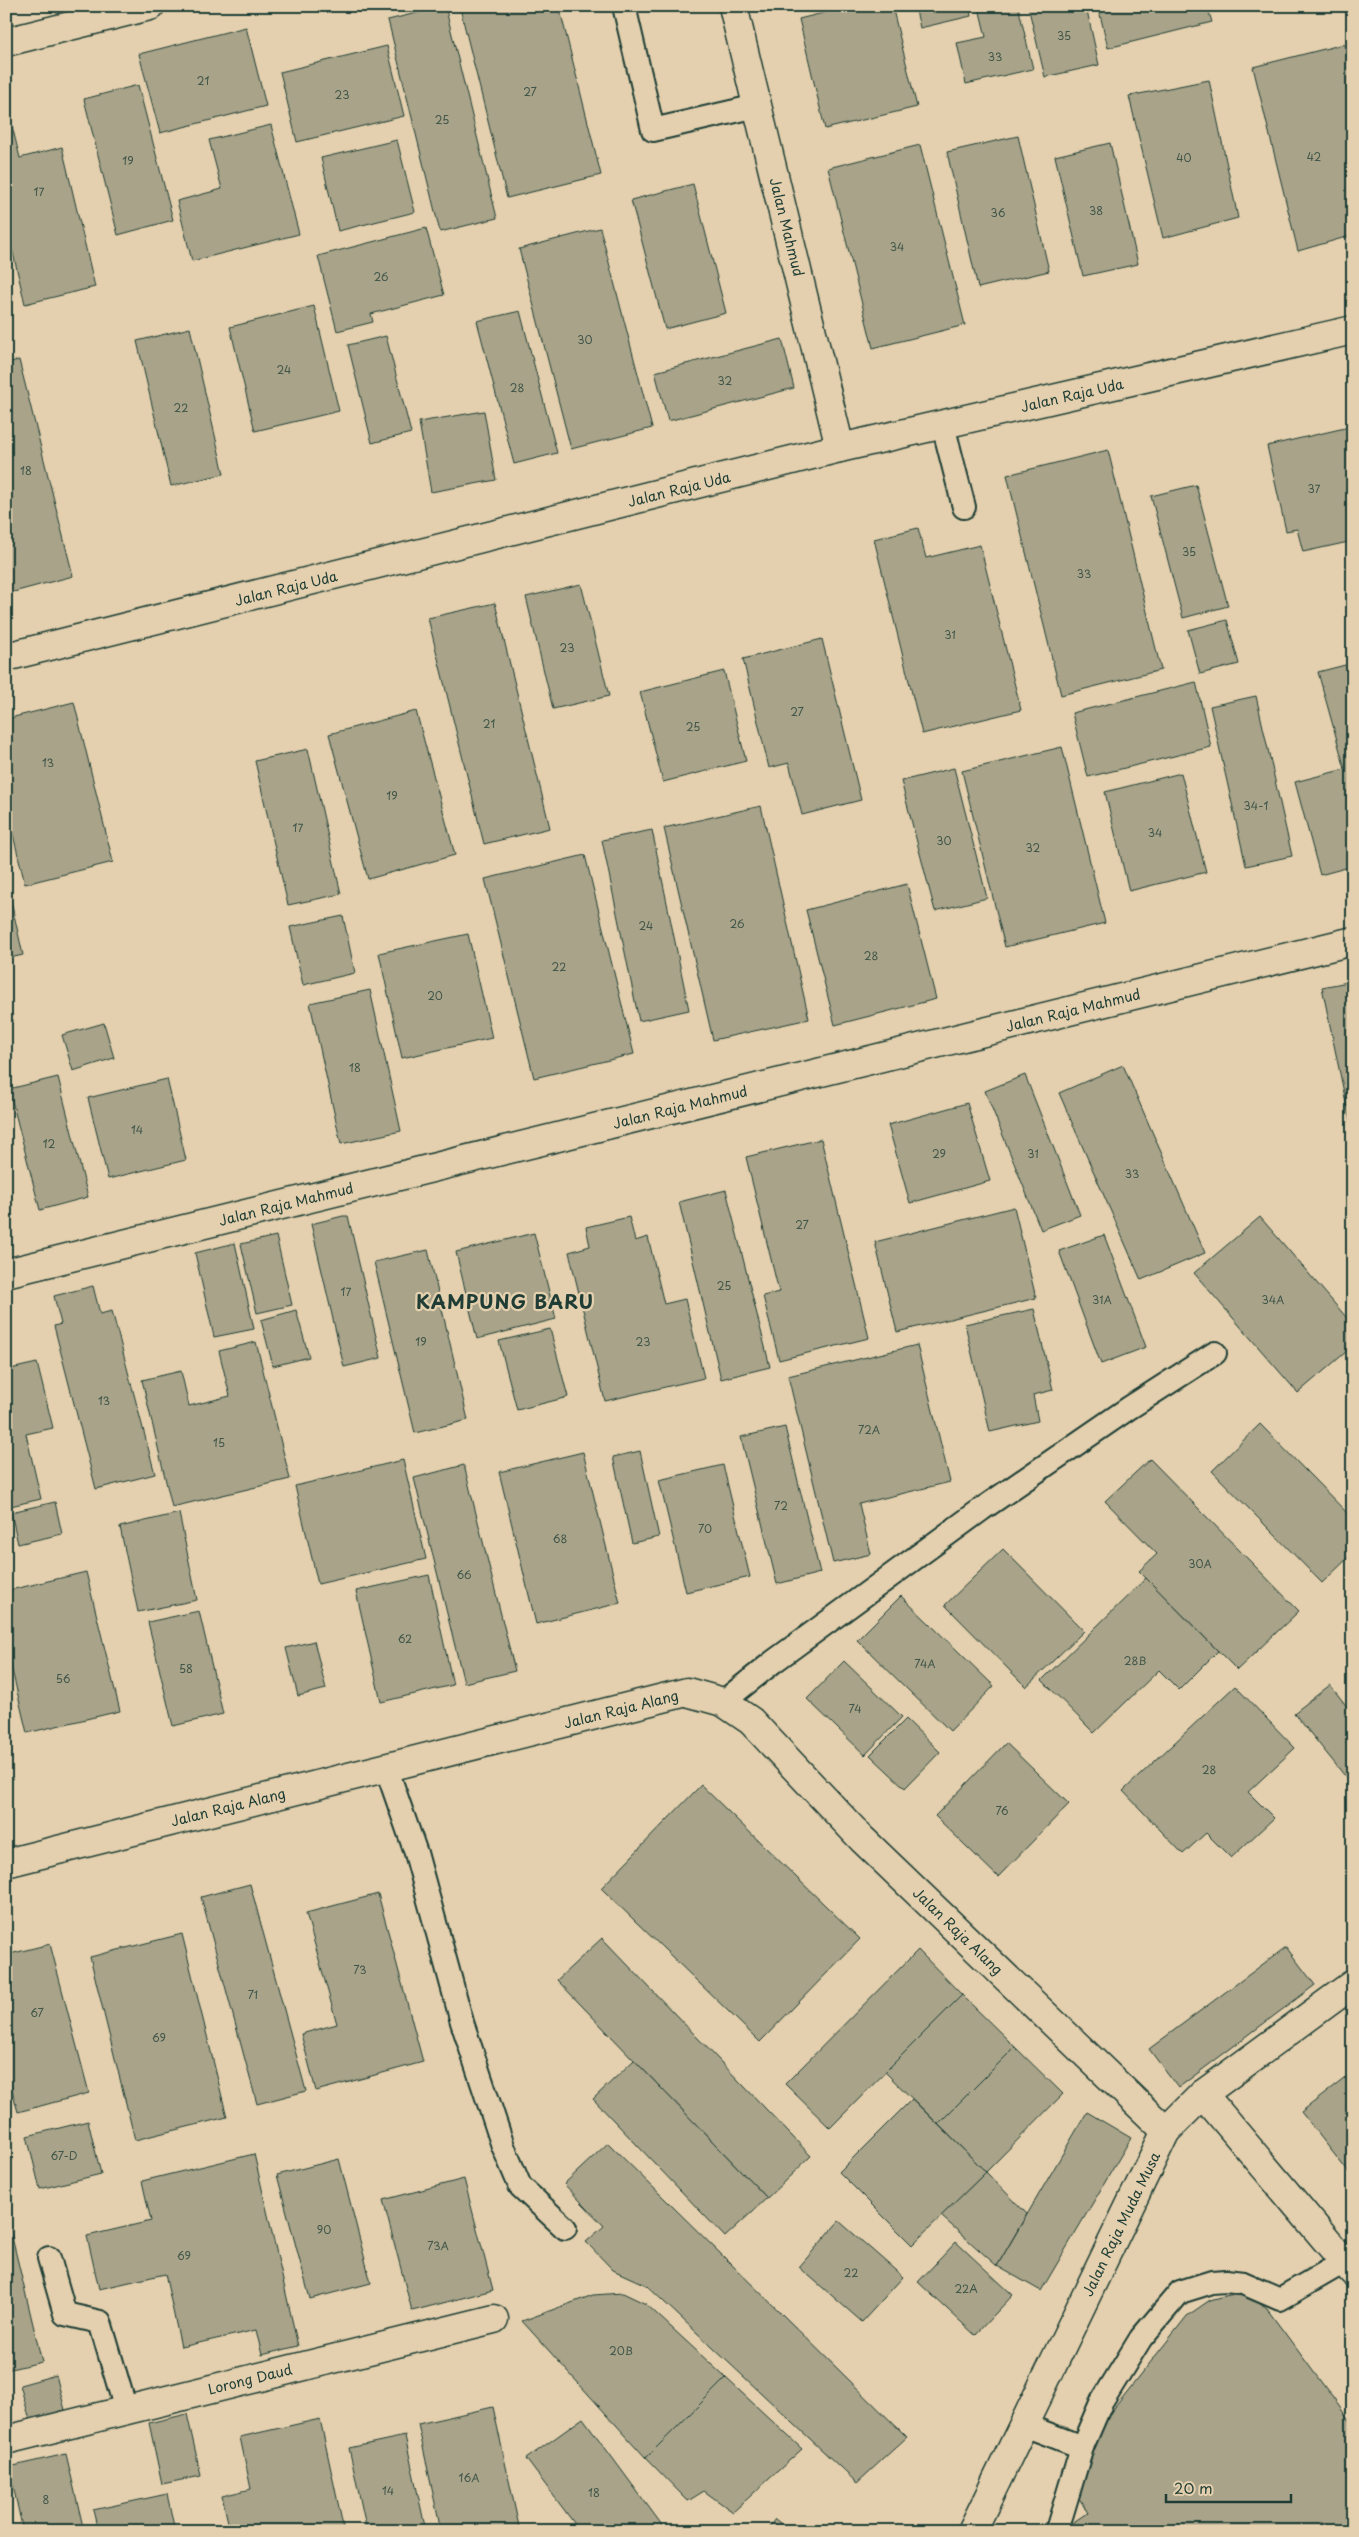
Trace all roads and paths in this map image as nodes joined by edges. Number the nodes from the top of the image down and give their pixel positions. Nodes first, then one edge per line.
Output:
1 (150, 6) edge
2 (624, 6) edge
3 (733, 6) edge
4 (6, 42) edge
5 (758, 106) junction
6 (1353, 330) edge
7 (943, 426) junction
8 (840, 448) junction
9 (964, 507) dead end
10 (6, 657) edge
11 (1353, 942) edge
12 (6, 1273) edge
13 (1215, 1353) dead end
14 (723, 1702) junction
15 (386, 1767) junction
16 (6, 1863) edge
17 (1353, 1984) edge
18 (1203, 2094) junction
19 (1166, 2131) junction
20 (565, 2228) dead end
21 (49, 2258) dead end
22 (1349, 2267) edge
23 (494, 2319) dead end
24 (126, 2410) junction
25 (1024, 2425) junction
26 (6, 2440) edge
27 (1082, 2446) junction
28 (1057, 2530) edge
29 (972, 2531) edge

1 - 4 street
2 - 5 lane
3 - 5 street, Jalan Mahmud
5 - 8 street, Jalan Mahmud
6 - 7 street, Jalan Raja Uda
7 - 8 street, Jalan Raja Uda
7 - 9 lane
8 - 10 street, Jalan Raja Uda
11 - 12 street, Jalan Raja Mahmud
13 - 14 lane
14 - 15 street, Jalan Raja Alang
14 - 19 street, Jalan Raja Alang
15 - 16 street, Jalan Raja Alang
15 - 20 lane
17 - 18 street, Jalan Raja Muda Musa
18 - 19 street, Jalan Raja Muda Musa
18 - 22 street
19 - 25 street, Jalan Raja Muda Musa
21 - 24 lane
22 - 27 lane
23 - 24 street, Lorong Daud
24 - 26 street, Lorong Daud
25 - 27 lane
25 - 29 street, Jalan Raja Muda Musa
27 - 28 lane

